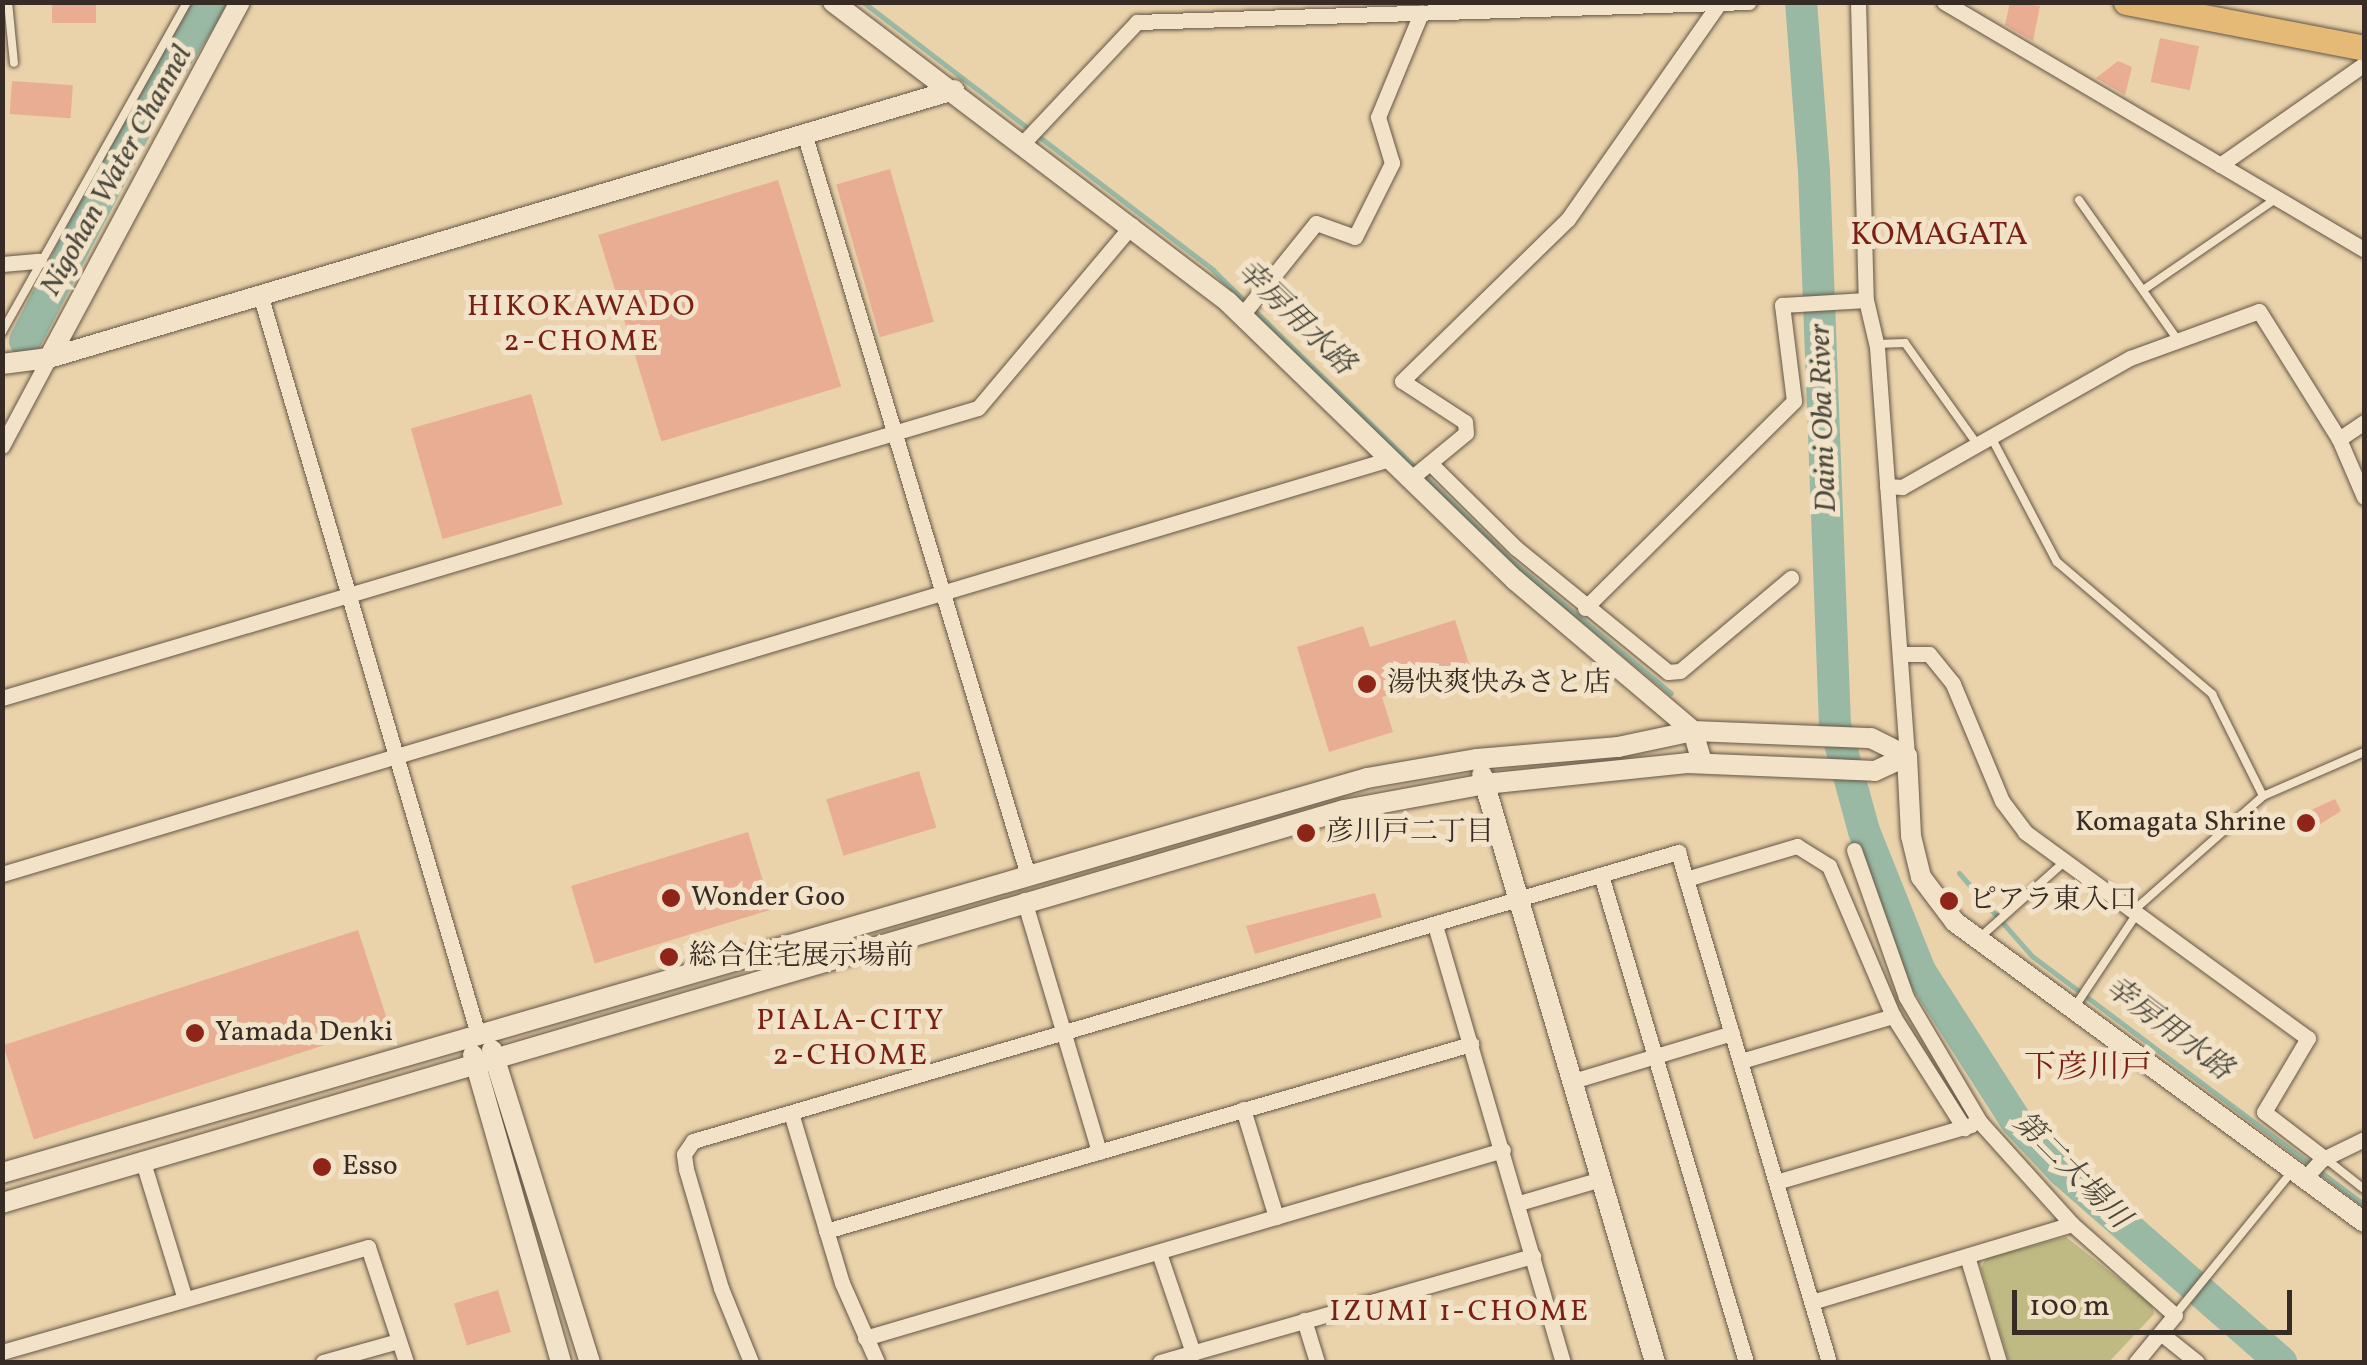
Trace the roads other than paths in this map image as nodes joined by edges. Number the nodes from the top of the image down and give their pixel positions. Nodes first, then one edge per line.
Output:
1 (8, 2) edge
2 (188, 2) edge
3 (240, 2) edge
4 (833, 2) edge
5 (1750, 2) edge
6 (1858, 2) edge
7 (1944, 2) edge
8 (2126, 2) edge
9 (1719, 4) edge
10 (1469, 7) edge
11 (1421, 13) junction
12 (2364, 48) edge
13 (14, 63) dead end
14 (2364, 64) edge
15 (954, 90) junction
16 (804, 133) junction
17 (1024, 142) junction
18 (2220, 165) junction
19 (2278, 198) junction
20 (2079, 200) dead end
21 (1132, 225) junction
22 (2364, 248) edge
23 (39, 261) junction
24 (2, 264) edge
25 (2146, 288) junction
26 (260, 294) junction
27 (1866, 300) junction
28 (1242, 314) junction
29 (2, 332) edge
30 (2180, 343) junction
31 (1876, 344) junction
32 (48, 358) junction
33 (2, 364) edge
34 (2364, 422) edge
35 (898, 432) junction
36 (2338, 439) junction
37 (1984, 441) junction
38 (2, 446) edge
39 (1390, 459) junction
40 (1430, 463) junction
41 (1410, 480) junction
42 (1887, 486) junction
43 (2364, 496) edge
44 (1791, 578) dead end
45 (348, 596) junction
46 (945, 596) junction
47 (1585, 608) junction
48 (1901, 654) junction
49 (2, 698) edge
50 (1693, 731) junction
51 (2364, 752) edge
52 (1907, 756) junction
53 (396, 758) junction
54 (1478, 759) junction
55 (1702, 762) junction
56 (1485, 784) junction
57 (2263, 796) junction
58 (1854, 850) dead end
59 (2062, 864) junction
60 (1027, 872) junction
61 (2, 874) edge
62 (1602, 875) junction
63 (1686, 879) junction
64 (1024, 900) junction
65 (1520, 900) junction
66 (2134, 913) junction
67 (1435, 924) junction
68 (1985, 931) junction
69 (2076, 1004) junction
70 (1892, 1016) junction
71 (1064, 1033) junction
72 (1732, 1033) junction
73 (478, 1034) junction
74 (1471, 1044) junction
75 (1655, 1056) junction
76 (499, 1057) junction
77 (1741, 1061) junction
78 (471, 1066) junction
79 (1572, 1081) junction
80 (1243, 1109) junction
81 (791, 1112) junction
82 (1972, 1125) junction
83 (2364, 1138) edge
84 (1504, 1150) junction
85 (1098, 1152) junction
86 (2322, 1159) junction
87 (144, 1162) junction
88 (2, 1173) edge
89 (2300, 1174) junction
90 (1600, 1179) junction
91 (1776, 1182) junction
92 (2364, 1189) edge
93 (2, 1203) edge
94 (1519, 1204) junction
95 (1276, 1218) junction
96 (2364, 1222) edge
97 (2072, 1224) junction
98 (826, 1231) junction
99 (1159, 1254) junction
100 (1533, 1256) junction
101 (1967, 1256) junction
102 (186, 1299) junction
103 (1812, 1302) junction
104 (2175, 1316) junction
105 (1304, 1320) junction
106 (2162, 1335) junction
107 (865, 1338) junction
108 (398, 1340) junction
109 (2, 1352) edge
110 (1193, 1353) junction
111 (1562, 1360) edge
112 (322, 1362) edge
113 (406, 1362) edge
114 (561, 1362) edge
115 (590, 1362) edge
116 (751, 1362) edge
117 (877, 1362) edge
118 (1160, 1362) edge
119 (1318, 1362) edge
120 (1545, 1362) edge
121 (1655, 1362) edge
122 (1746, 1362) edge
123 (1829, 1362) edge
124 (1999, 1362) edge
125 (2136, 1362) edge
126 (2197, 1362) edge

1 - 13 lane
2 - 23 lane
3 - 32 street
4 - 15 street
5 - 9 street
6 - 27 street
7 - 18 street
8 - 12 main road
9 - 10 street
9 - 40 street
10 - 11 street
11 - 17 street
11 - 28 street
14 - 18 street
15 - 16 street
15 - 17 street
16 - 26 street
16 - 35 street
17 - 21 street
18 - 19 street
19 - 22 street
19 - 25 lane
20 - 25 lane
21 - 28 street
21 - 35 street
23 - 24 street
23 - 29 lane
25 - 30 lane
26 - 32 street
26 - 45 street
27 - 31 street
27 - 47 street
28 - 39 street
30 - 36 street
30 - 37 street
31 - 37 lane
31 - 42 street
32 - 33 street
32 - 38 street
34 - 36 street
35 - 45 street
35 - 46 street
36 - 43 street
37 - 42 street
37 - 57 lane
39 - 41 street
39 - 46 street
40 - 41 street
40 - 47 street
41 - 50 street
42 - 48 street
44 - 47 street
45 - 49 street
45 - 53 street
46 - 53 street
46 - 60 street
48 - 52 street
48 - 59 street
50 - 52 street
50 - 54 street
50 - 55 street
51 - 57 lane
52 - 55 street
52 - 68 street
53 - 61 street
53 - 73 street
54 - 56 street
54 - 60 street
55 - 56 street
56 - 64 street
56 - 65 street
57 - 66 lane
58 - 82 street
59 - 66 street
59 - 68 lane
60 - 73 street
62 - 63 street
62 - 65 street
62 - 75 street
63 - 70 street
63 - 72 street
64 - 71 street
64 - 76 street
65 - 67 street
65 - 79 street
66 - 69 lane
66 - 86 street
67 - 71 street
67 - 74 street
68 - 69 street
69 - 89 street
70 - 77 street
70 - 82 street
71 - 81 street
71 - 85 street
72 - 75 street
72 - 77 street
73 - 76 street
73 - 78 street
73 - 88 street
74 - 80 street
74 - 84 street
75 - 79 street
75 - 122 street
76 - 78 street
76 - 115 street
77 - 91 street
78 - 87 street
78 - 114 street
79 - 90 street
80 - 85 street
80 - 95 street
81 - 98 street
81 - 116 street
82 - 91 street
82 - 97 street
83 - 86 street
84 - 94 street
84 - 95 street
85 - 98 street
86 - 89 street
86 - 92 lane
87 - 93 street
87 - 102 street
89 - 96 street
89 - 104 lane
90 - 94 street
90 - 121 street
91 - 103 street
94 - 100 street
95 - 99 street
97 - 101 street
97 - 104 street
98 - 107 street
99 - 107 street
99 - 110 street
100 - 105 street
100 - 111 street
101 - 103 street
101 - 124 street
102 - 108 street
102 - 109 street
103 - 123 street
104 - 106 street
105 - 110 street
105 - 119 street
106 - 125 street
106 - 126 street
107 - 117 street
108 - 112 street
108 - 113 street
110 - 118 street
111 - 120 street

